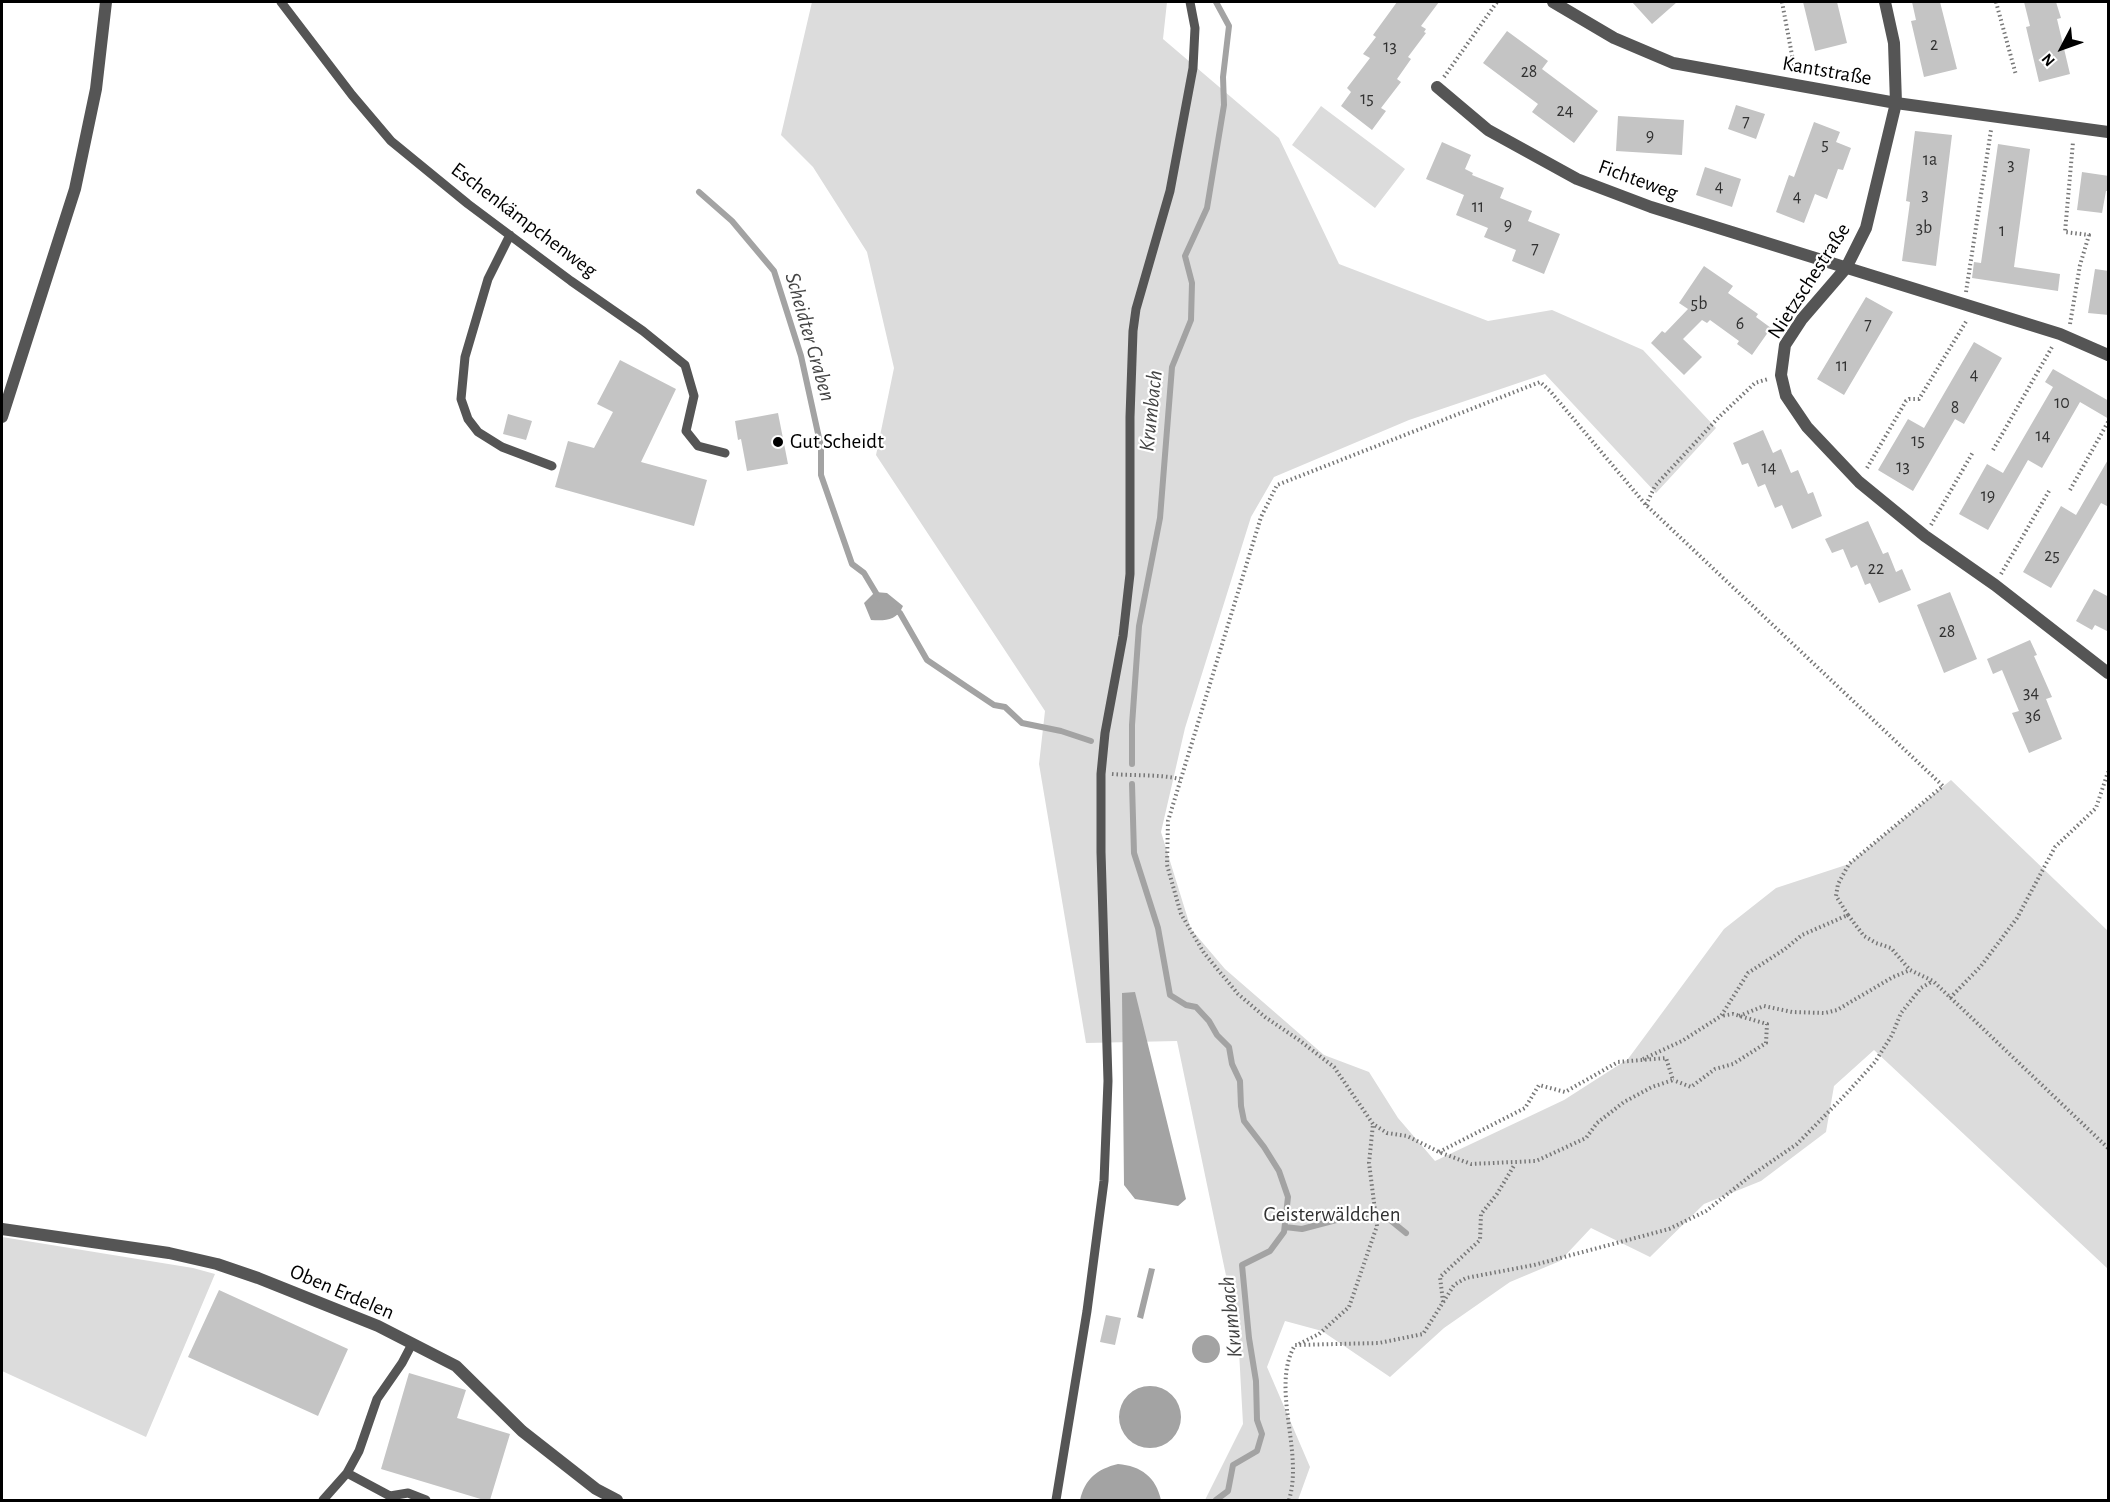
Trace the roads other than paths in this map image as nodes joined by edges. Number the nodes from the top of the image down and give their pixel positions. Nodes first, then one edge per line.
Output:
1 (106, 2) edge
2 (282, 2) edge
3 (1190, 2) edge
4 (1553, 2) edge
5 (1885, 2) edge
6 (1437, 87) dead end
7 (1896, 103) junction
8 (2109, 132) edge
9 (510, 235) junction
10 (1846, 268) junction
11 (2109, 355) edge
12 (2, 417) edge
13 (725, 453) dead end
14 (552, 465) dead end
15 (2109, 673) edge
16 (2, 1229) edge
17 (412, 1344) junction
18 (347, 1473) junction
19 (390, 1498) edge
20 (323, 1500) edge
21 (426, 1500) edge
22 (616, 1500) edge
23 (1056, 1500) edge

1 - 12 street
2 - 9 lane, Eschenkämpchenweg
3 - 23 lane
4 - 7 street, Kantstraße
5 - 7 street, Nietzschestraße
6 - 10 street, Fichteweg
7 - 8 street, Kantstraße
7 - 10 street, Nietzschestraße
9 - 13 lane, Eschenkämpchenweg
9 - 14 lane
10 - 11 street, Fichteweg
10 - 15 street, Nietzschestraße
16 - 17 street, Oben Erdelen
17 - 18 lane
17 - 22 street, Oben Erdelen
18 - 19 lane
18 - 20 lane
19 - 21 lane

